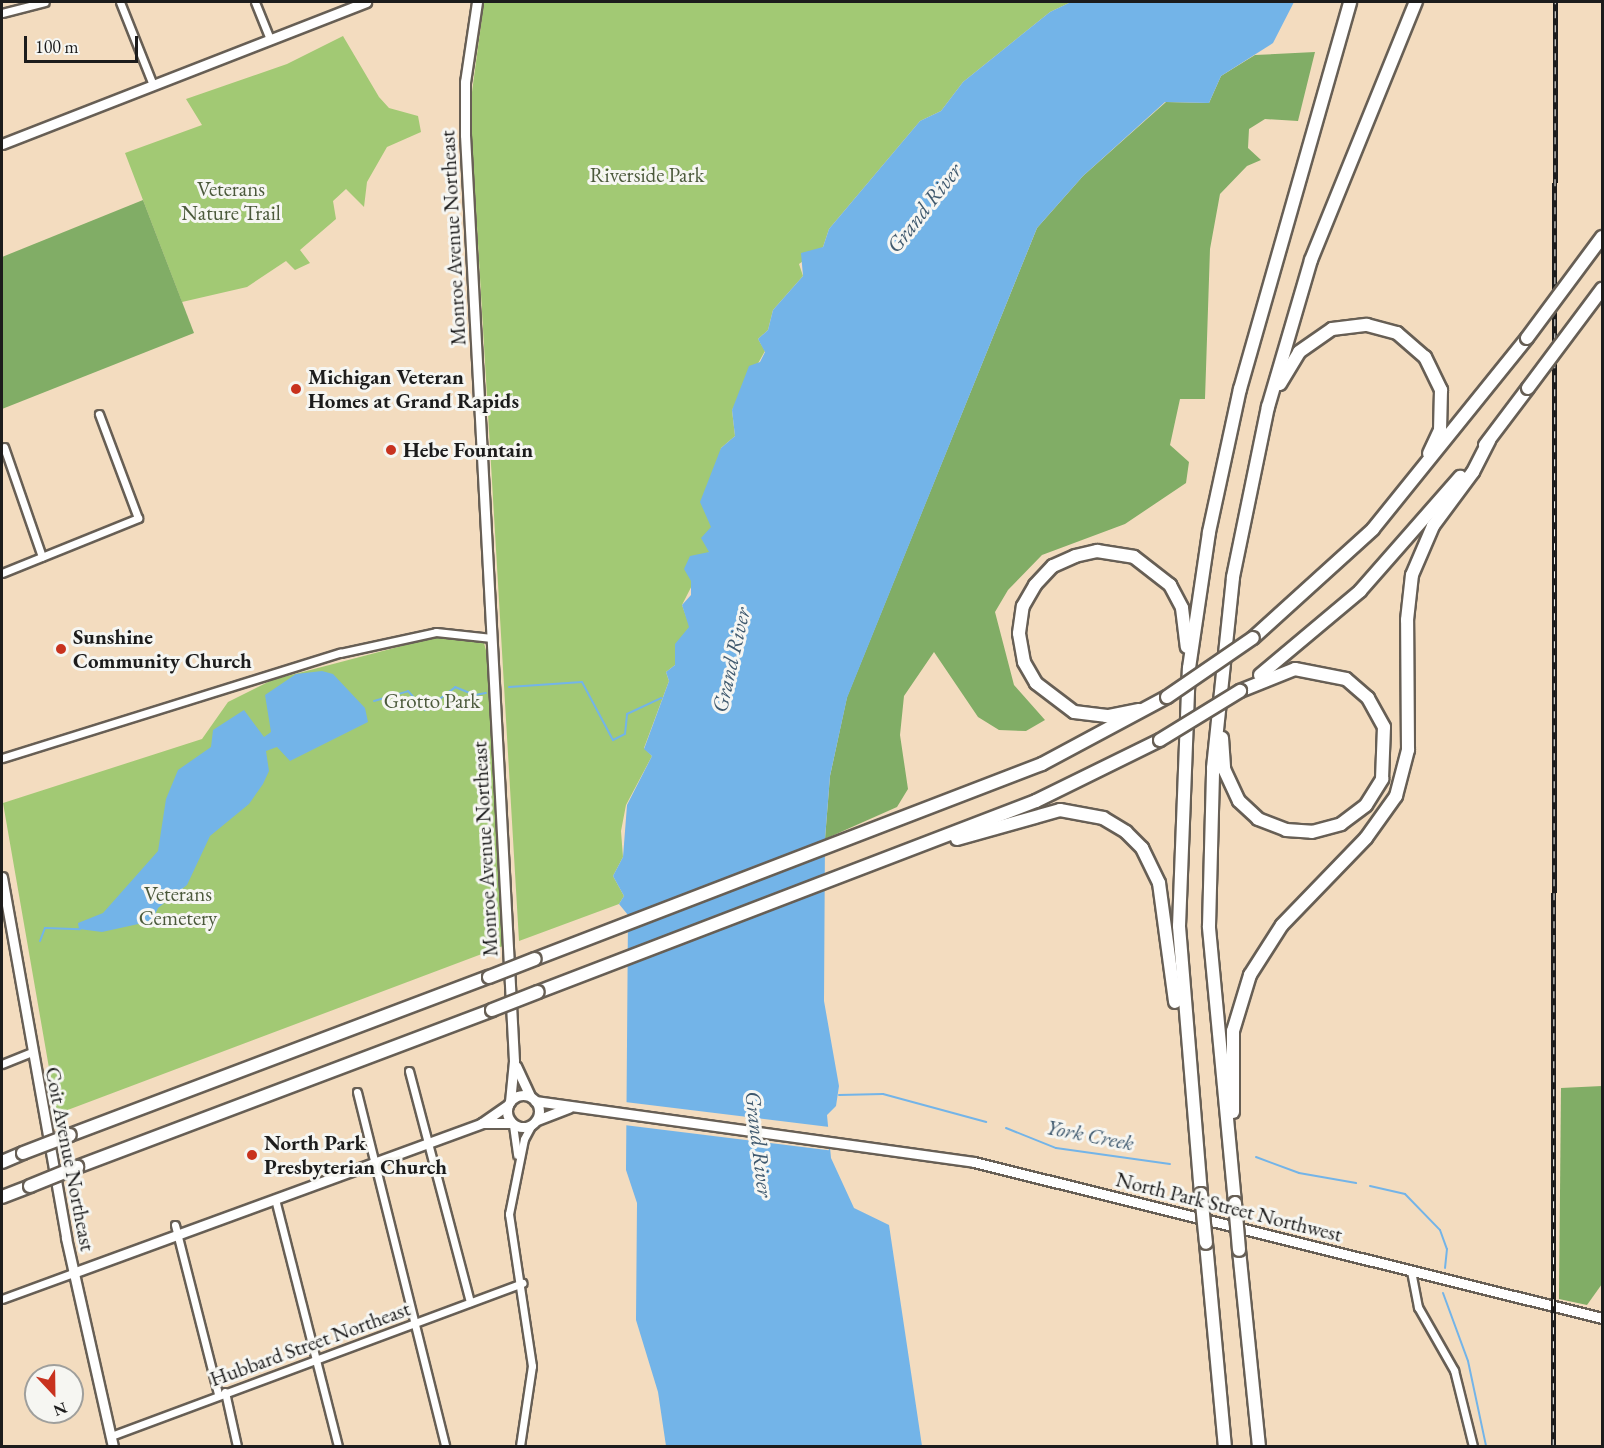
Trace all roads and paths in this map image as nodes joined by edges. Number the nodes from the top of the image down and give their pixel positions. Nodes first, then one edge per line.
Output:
1 (45, 2) edge
2 (120, 2) edge
3 (255, 2) edge
4 (366, 2) edge
5 (477, 2) edge
6 (483, 2) edge
7 (1350, 2) edge
8 (1416, 2) edge
9 (2, 13) edge
10 (472, 26) junction
11 (270, 39) junction
12 (153, 85) junction
13 (2, 144) edge
14 (1602, 237) edge
15 (1602, 289) edge
16 (1268, 407) junction
17 (99, 414) dead end
18 (1489, 440) junction
19 (4, 447) dead end
20 (1409, 487) junction
21 (42, 557) junction
22 (2, 573) edge
23 (492, 638) junction
24 (1189, 668) junction
25 (1219, 676) junction
26 (1240, 691) junction
27 (1162, 700) junction
28 (2, 758) edge
29 (900, 853) junction
30 (2, 877) edge
31 (32, 1052) junction
32 (514, 1060) junction
33 (2, 1064) edge
34 (1187, 1066) junction
35 (409, 1071) dead end
36 (357, 1092) dead end
37 (533, 1099) junction
38 (509, 1103) junction
39 (571, 1108) junction
40 (535, 1122) junction
41 (482, 1123) junction
42 (512, 1124) junction
43 (427, 1142) junction
44 (2, 1162) edge
45 (375, 1162) junction
46 (518, 1162) junction
47 (2, 1197) edge
48 (275, 1199) junction
49 (1234, 1200) junction
50 (176, 1230) junction
51 (1411, 1271) junction
52 (73, 1273) junction
53 (522, 1283) junction
54 (2, 1299) edge
55 (470, 1302) junction
56 (1602, 1318) edge
57 (415, 1323) junction
58 (315, 1359) junction
59 (222, 1393) junction
60 (111, 1436) junction
61 (113, 1446) edge
62 (237, 1446) edge
63 (338, 1446) edge
64 (445, 1446) edge
65 (520, 1446) edge
66 (1225, 1446) edge
67 (1259, 1446) edge
68 (1473, 1446) edge

1 - 9 street
2 - 12 street
3 - 11 street
4 - 11 main road
5 - 10 main road, Monroe Avenue Northeast
6 - 10 main road, Monroe Avenue Northeast
7 - 24 highway
8 - 16 highway
10 - 23 main road, Monroe Avenue Northeast
11 - 12 main road
12 - 13 main road
14 - 20 highway, bridge
15 - 18 highway, bridge
16 - 20 highway
16 - 25 highway
17 - 21 street
18 - 26 highway
18 - 49 highway
19 - 21 street
20 - 27 highway, bridge
21 - 22 street
23 - 28 street
23 - 32 main road, Monroe Avenue Northeast
24 - 27 highway
24 - 34 highway
25 - 26 highway
25 - 49 highway
26 - 29 highway, bridge
27 - 44 highway, bridge
29 - 34 highway
29 - 47 highway, bridge
30 - 31 main road, Coit Avenue Northeast
31 - 33 street
31 - 52 main road, Coit Avenue Northeast
32 - 37 main road, Monroe Avenue Northeast
32 - 38 main road, Monroe Avenue Northeast
34 - 66 highway, bridge
35 - 43 street
36 - 45 street
37 - 38 main road
37 - 39 main road, North Park Street Northwest
37 - 40 main road, Monroe Avenue Northeast
38 - 41 main road
38 - 42 main road, Monroe Avenue Northeast
39 - 40 main road
39 - 51 main road, North Park Street Northwest
40 - 42 main road
40 - 46 street
41 - 42 main road
41 - 43 main road
42 - 46 street
43 - 45 main road
43 - 55 street
45 - 48 main road
45 - 57 street
46 - 53 street
48 - 50 main road
48 - 58 street
49 - 67 highway, bridge
50 - 52 main road
50 - 59 street
51 - 56 main road, North Park Street Northwest
51 - 68 street
52 - 54 street
52 - 60 main road, Coit Avenue Northeast
53 - 55 street, Hubbard Street Northeast
53 - 65 street
55 - 57 street, Hubbard Street Northeast
57 - 58 street, Hubbard Street Northeast
57 - 64 street
58 - 59 street, Hubbard Street Northeast
58 - 63 street
59 - 60 street, Hubbard Street Northeast
59 - 62 street
60 - 61 main road, Coit Avenue Northeast

